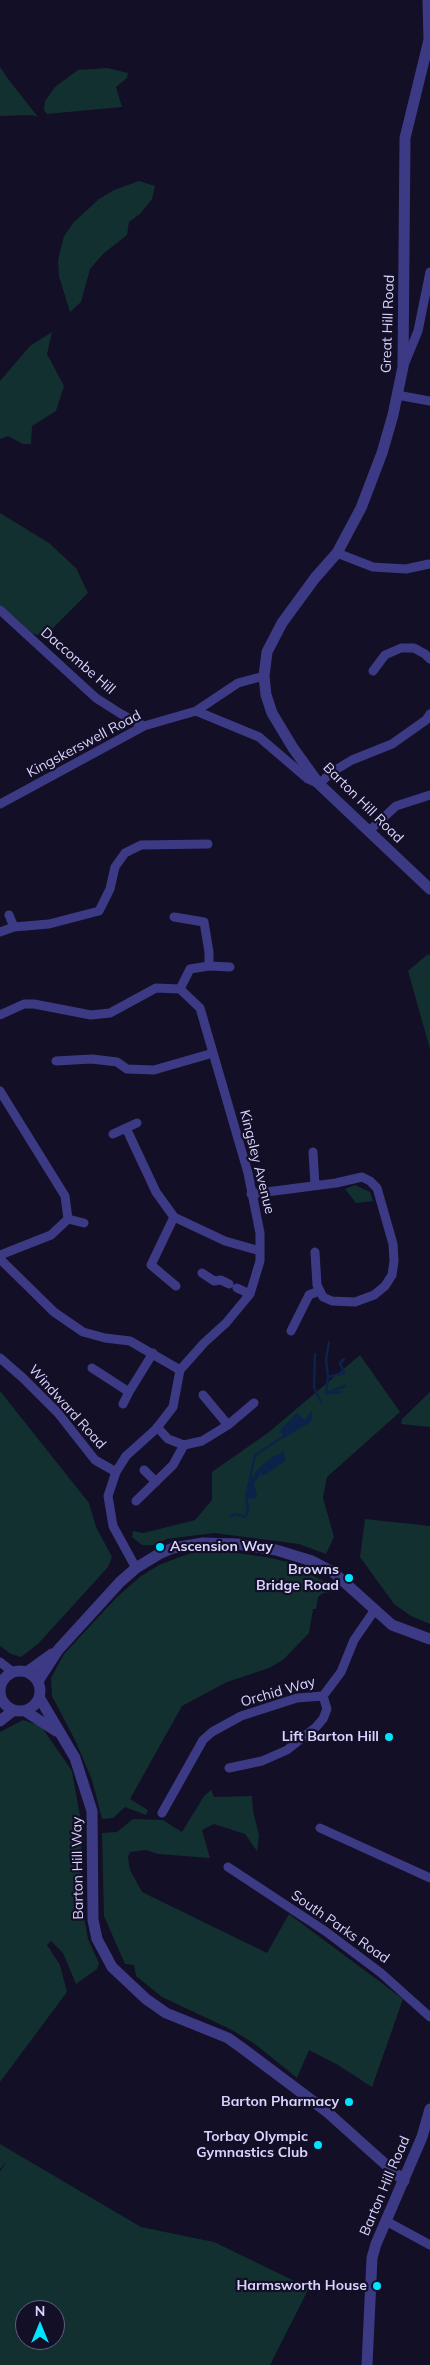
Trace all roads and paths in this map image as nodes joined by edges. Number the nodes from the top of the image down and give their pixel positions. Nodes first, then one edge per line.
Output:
1 (428, 0) edge
2 (430, 272) edge
3 (403, 367) junction
4 (397, 395) junction
5 (430, 401) edge
6 (338, 553) junction
7 (429, 564) edge
8 (0, 610) edge
9 (430, 659) edge
10 (373, 671) dead end
11 (264, 676) junction
12 (196, 711) junction
13 (429, 719) edge
14 (144, 726) junction
15 (319, 784) junction
16 (430, 795) edge
17 (0, 804) edge
18 (369, 831) junction
19 (208, 844) dead end
20 (430, 889) edge
21 (9, 914) dead end
22 (174, 917) dead end
23 (14, 927) junction
24 (0, 932) edge
25 (209, 966) junction
26 (230, 967) dead end
27 (180, 989) junction
28 (0, 1015) edge
29 (213, 1052) junction
30 (56, 1061) dead end
31 (0, 1091) edge
32 (137, 1123) dead end
33 (126, 1128) junction
34 (113, 1134) dead end
35 (313, 1152) dead end
36 (315, 1185) junction
37 (251, 1194) junction
38 (174, 1217) junction
39 (68, 1219) junction
40 (84, 1223) dead end
41 (260, 1250) junction
42 (315, 1252) dead end
43 (0, 1255) edge
44 (0, 1259) edge
45 (202, 1273) dead end
46 (176, 1286) dead end
47 (319, 1291) junction
48 (250, 1294) junction
49 (291, 1331) dead end
50 (152, 1352) junction
51 (0, 1358) edge
52 (92, 1368) dead end
53 (180, 1370) junction
54 (129, 1392) junction
55 (203, 1395) dead end
56 (254, 1403) dead end
57 (123, 1404) dead end
58 (228, 1426) junction
59 (157, 1427) junction
60 (184, 1445) junction
61 (144, 1470) dead end
62 (116, 1472) junction
63 (156, 1482) junction
64 (136, 1501) dead end
65 (136, 1568) junction
66 (374, 1611) junction
67 (430, 1639) edge
68 (58, 1650) junction
69 (0, 1662) edge
70 (13, 1672) junction
71 (27, 1672) junction
72 (38, 1681) junction
73 (0, 1694) edge
74 (323, 1696) junction
75 (40, 1697) junction
76 (20, 1710) junction
77 (0, 1721) edge
78 (61, 1735) junction
79 (228, 1768) dead end
80 (162, 1813) dead end
81 (320, 1828) dead end
82 (228, 1868) dead end
83 (430, 1878) edge
84 (430, 2017) edge
85 (430, 2109) edge
86 (404, 2181) junction
87 (386, 2221) junction
88 (430, 2245) edge
89 (367, 2365) edge

1 - 3 street, Great Hill Road
2 - 3 street
3 - 4 street, Great Hill Road
4 - 5 street
4 - 6 street, Great Hill Road
6 - 7 street
6 - 11 street, Great Hill Road
8 - 14 street, Daccombe Hill
9 - 10 street
11 - 12 street, Kingskerswell Road
11 - 15 street, Barton Hill Road
12 - 14 street, Kingskerswell Road
12 - 15 street
13 - 15 street
14 - 17 street, Kingskerswell Road
15 - 18 street, Barton Hill Road
16 - 18 street
18 - 20 street, Barton Hill Road
19 - 23 street
21 - 23 street
22 - 25 street
23 - 24 street
25 - 26 street
25 - 27 street
27 - 28 street
27 - 29 street, Kingsley Avenue
29 - 30 street
29 - 37 street, Kingsley Avenue
31 - 39 street
32 - 33 street
33 - 34 street
33 - 38 street
35 - 36 street
36 - 37 street
36 - 47 street
37 - 41 street, Kingsley Avenue
38 - 41 street
38 - 46 street
39 - 40 street
39 - 43 street
41 - 48 street, Kingsley Avenue
42 - 47 street
44 - 50 street
45 - 48 street
47 - 49 street
48 - 53 street, Kingsley Avenue
50 - 53 street
50 - 54 street
51 - 62 street, Windward Road
52 - 54 street
53 - 59 street
54 - 57 street
55 - 58 street
56 - 58 street
58 - 60 street
59 - 60 street
59 - 62 street
60 - 63 street
61 - 63 street
62 - 65 street
63 - 64 street
65 - 66 street
65 - 68 street
66 - 67 street
66 - 74 street, Orchid Way
68 - 71 street
68 - 72 street
69 - 70 street
70 - 71 street
70 - 73 street
71 - 72 street
72 - 75 street
73 - 76 street
74 - 79 street
74 - 80 street, Orchid Way
75 - 76 street
75 - 78 street, Barton Hill Way
76 - 77 street
76 - 78 street, Barton Hill Way
78 - 86 street, Barton Hill Way
81 - 83 street
82 - 84 street, South Parks Road
85 - 86 street, Barton Hill Road
86 - 87 street, Barton Hill Road
87 - 88 street
87 - 89 street, Barton Hill Road

